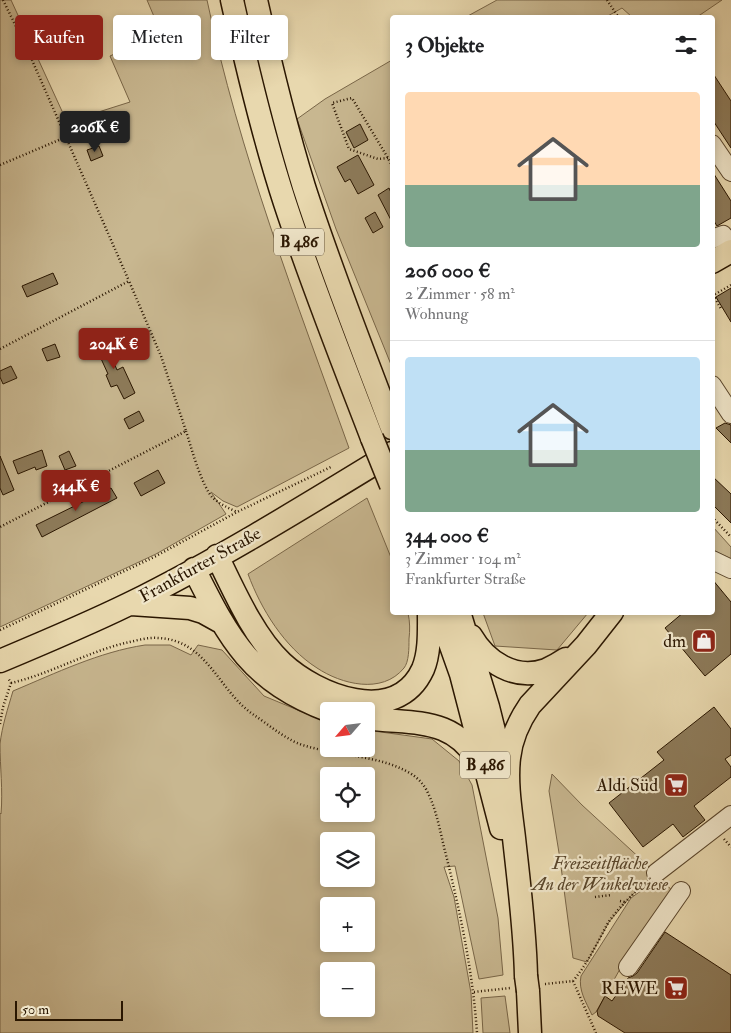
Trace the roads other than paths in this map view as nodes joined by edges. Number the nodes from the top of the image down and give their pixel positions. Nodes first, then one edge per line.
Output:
1 (232, 0) edge
2 (256, 0) edge
3 (715, 148) edge
4 (731, 172) edge
5 (720, 241) edge
6 (715, 254) edge
7 (715, 390) edge
8 (731, 414) edge
9 (390, 422) edge
10 (390, 454) edge
11 (390, 483) edge
12 (217, 556) junction
13 (715, 562) edge
14 (715, 567) edge
15 (194, 569) junction
16 (731, 570) edge
17 (130, 604) junction
18 (429, 615) edge
19 (440, 615) edge
20 (461, 615) edge
21 (461, 615) edge
22 (611, 616) edge
23 (221, 622) junction
24 (578, 653) junction
25 (0, 661) edge
26 (320, 707) edge
27 (375, 719) edge
28 (489, 778) junction
29 (509, 792) junction
30 (731, 815) edge
31 (656, 873) road end
32 (681, 891) dead end
33 (523, 920) junction
34 (628, 967) dead end
35 (530, 1033) edge

1 - 11 main road, B 486, bridge
2 - 9 main road, B 486
3 - 4 street
5 - 6 main road
7 - 8 street
10 - 12 main road, Frankfurter Straße
12 - 15 main road, Frankfurter Straße
12 - 18 main road
13 - 16 street
14 - 16 street
15 - 17 main road, Frankfurter Straße
15 - 23 main road
17 - 23 main road
17 - 25 main road, Frankfurter Straße
19 - 28 main road, B 486
20 - 24 main road
21 - 29 main road, B 486
22 - 24 main road, B 486
23 - 26 main road
24 - 29 main road, B 486
27 - 28 main road
28 - 33 main road, B 486
29 - 33 main road, B 486
30 - 31 street
32 - 34 street
33 - 35 main road, B 486

